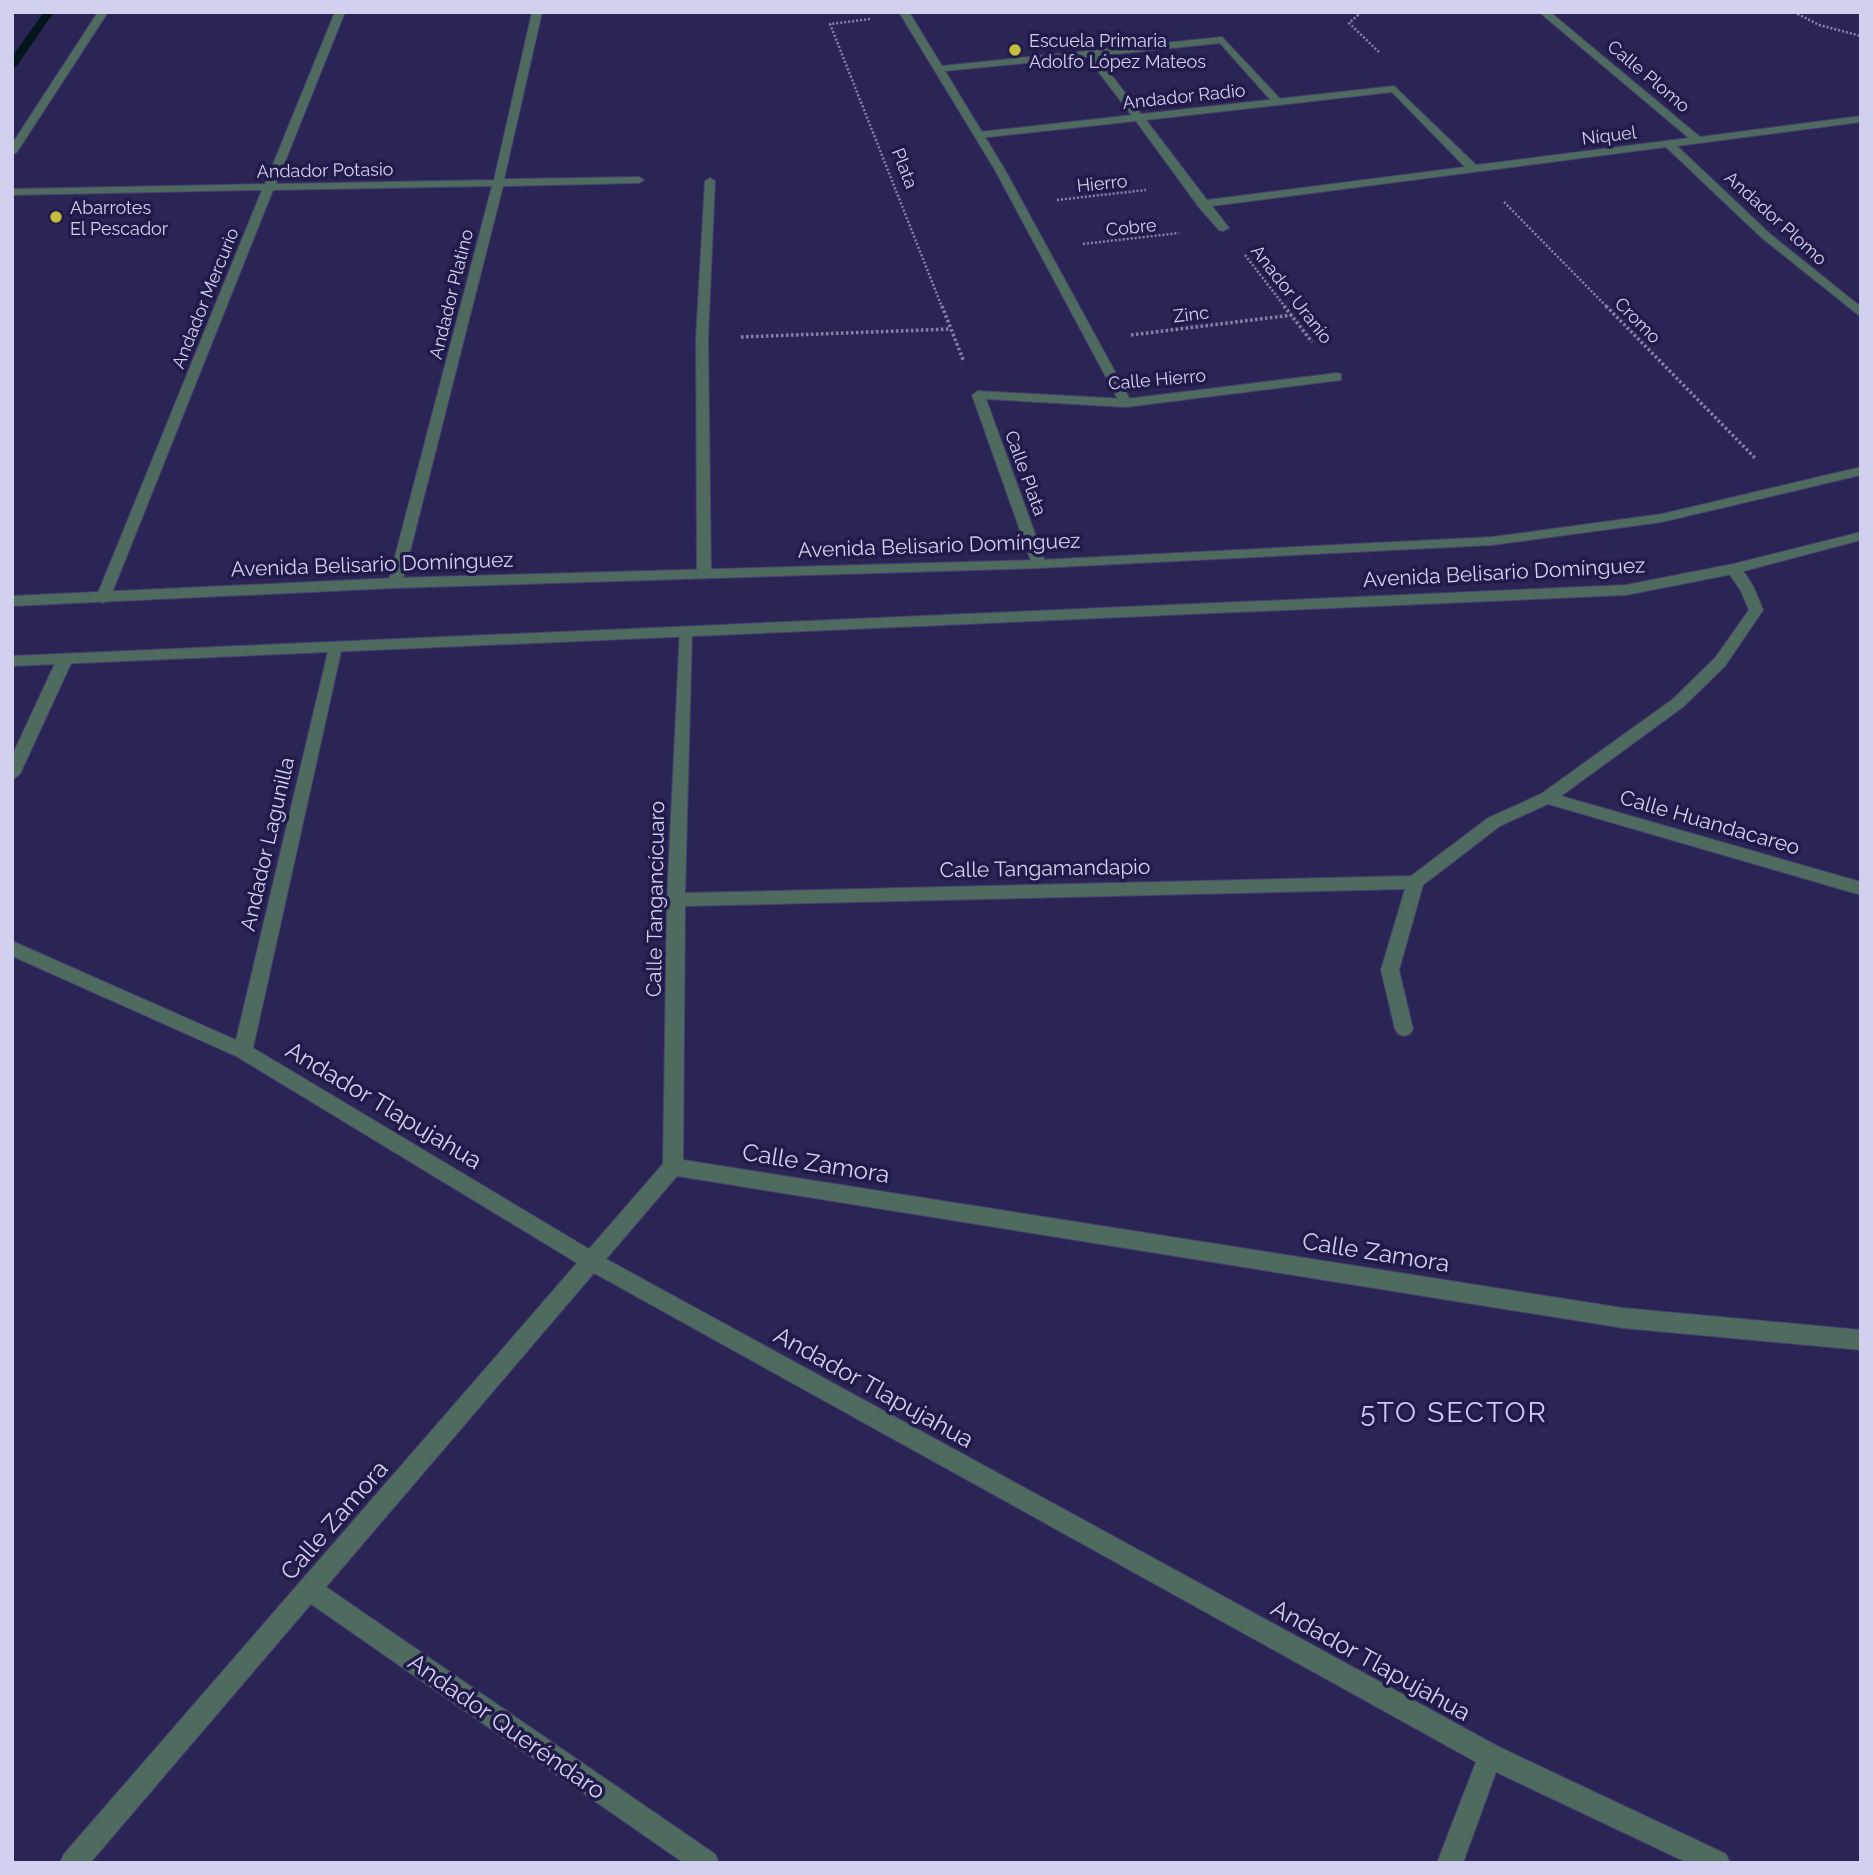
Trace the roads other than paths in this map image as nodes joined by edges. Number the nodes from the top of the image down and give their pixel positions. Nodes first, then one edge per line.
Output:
1 (103, 12) edge
2 (340, 12) edge
3 (537, 12) edge
4 (1544, 12) edge
5 (904, 13) edge
6 (1090, 54) junction
7 (939, 69) junction
8 (1279, 103) junction
9 (1140, 119) junction
10 (1861, 120) edge
11 (978, 135) junction
12 (1699, 141) junction
13 (1670, 145) junction
14 (12, 152) edge
15 (1473, 169) junction
16 (639, 180) dead end
17 (710, 181) dead end
18 (498, 184) junction
19 (269, 189) junction
20 (12, 192) edge
21 (1202, 204) junction
22 (1223, 229) road end
23 (1861, 313) edge
24 (1338, 377) road end
25 (978, 395) joint
26 (1126, 403) junction
27 (1861, 471) edge
28 (1861, 536) edge
29 (1039, 564) junction
30 (1732, 569) junction
31 (704, 572) junction
32 (395, 583) junction
33 (103, 597) junction
34 (12, 601) edge
35 (685, 632) junction
36 (335, 647) junction
37 (65, 659) junction
38 (12, 661) edge
39 (12, 774) edge
40 (1547, 798) junction
41 (1415, 882) junction
42 (1861, 889) edge
43 (676, 900) junction
44 (12, 948) edge
45 (1404, 1029) dead end
46 (243, 1051) junction
47 (673, 1167) junction
48 (591, 1261) junction
49 (1861, 1340) edge
50 (309, 1589) junction
51 (1490, 1756) junction
52 (73, 1863) edge
53 (706, 1863) edge
54 (1450, 1863) edge
55 (1717, 1863) edge

1 - 14 street
2 - 19 street, Andador Mercurio
3 - 18 street, Andador Platino
4 - 12 street, Calle Plomo
5 - 7 street
6 - 7 street
6 - 8 street
6 - 9 street
7 - 11 street
8 - 9 street, Andador Radio
8 - 15 street, Andador Radio
9 - 11 street, Andador Radio
9 - 21 street
10 - 12 street, Níquel
11 - 26 street
12 - 13 street, Níquel
13 - 15 street, Níquel
13 - 23 street, Andador Plomo
15 - 21 street, Níquel
16 - 18 street, Andador Potasio
17 - 31 street
18 - 19 street, Andador Potasio
18 - 32 street, Andador Platino
19 - 20 street, Andador Potasio
19 - 33 street, Andador Mercurio
21 - 22 street
24 - 26 street, Calle Hierro
25 - 26 street, Calle Hierro
25 - 29 street, Calle Plata
27 - 29 street, Avenida Belisario Domínguez
28 - 30 street, Avenida Belisario Domínguez
29 - 31 street, Avenida Belisario Domínguez
30 - 35 street, Avenida Belisario Domínguez
30 - 40 street
31 - 32 street, Avenida Belisario Domínguez
32 - 33 street, Avenida Belisario Domínguez
33 - 34 street, Avenida Belisario Domínguez
35 - 36 street, Avenida Belisario Domínguez
35 - 43 street, Calle Tangancícuaro
36 - 37 street, Avenida Belisario Domínguez
36 - 46 street, Andador Lagunilla
37 - 38 street, Avenida Belisario Domínguez
37 - 39 street
40 - 41 street
40 - 42 street, Calle Huandacareo
41 - 43 street, Calle Tangamandapio
41 - 45 street
43 - 47 street, Calle Tangancícuaro
44 - 46 street, Andador Tlapujahua
46 - 48 street, Andador Tlapujahua
47 - 48 street, Calle Zamora
47 - 49 street, Calle Zamora
48 - 50 street, Calle Zamora
48 - 51 street, Andador Tlapujahua
50 - 52 street, Calle Zamora
50 - 53 street, Andador Queréndaro
51 - 54 street
51 - 55 street, Andador Tlapujahua

